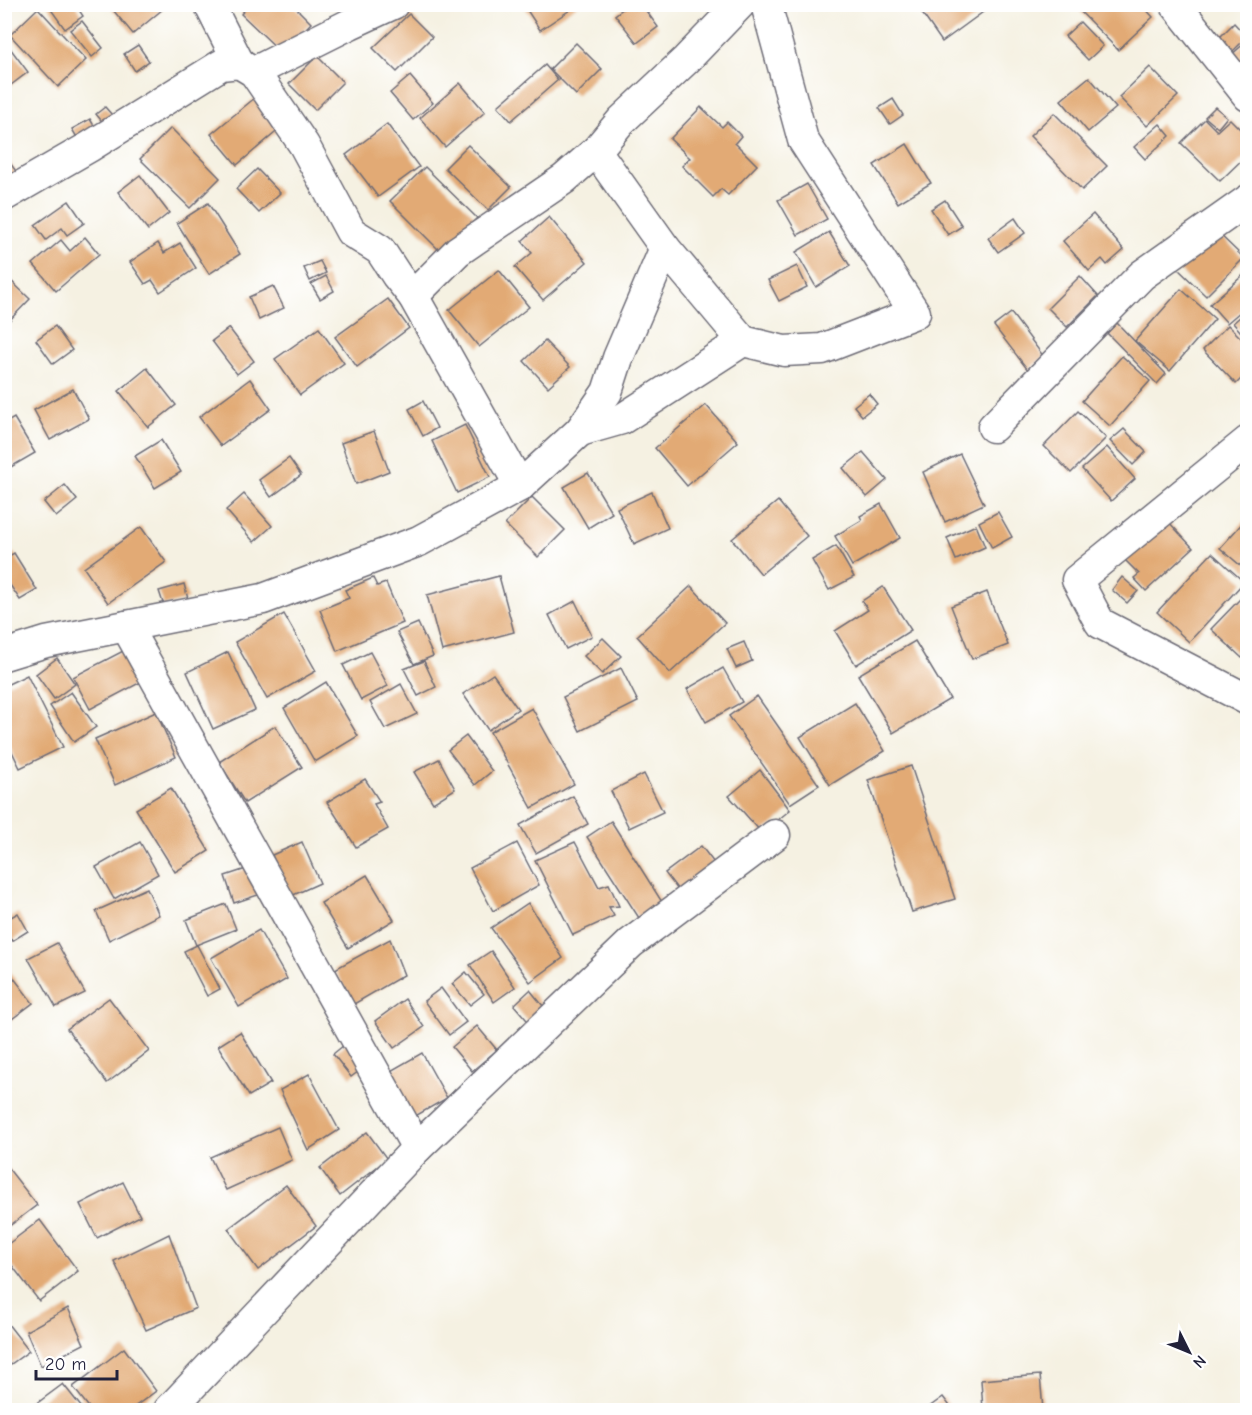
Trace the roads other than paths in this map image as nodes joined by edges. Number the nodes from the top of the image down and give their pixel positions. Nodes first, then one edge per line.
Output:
1 (209, 4) edge
2 (393, 4) edge
3 (740, 4) edge
4 (766, 4) edge
5 (1175, 4) edge
6 (247, 68) junction
7 (1248, 96) edge
8 (596, 151) junction
9 (4, 196) edge
10 (1248, 200) edge
11 (665, 248) junction
12 (413, 296) junction
13 (743, 342) junction
14 (993, 427) dead end
15 (580, 432) junction
16 (1248, 441) edge
17 (520, 486) junction
18 (126, 626) junction
19 (4, 655) edge
20 (1248, 700) edge
21 (775, 835) dead end
22 (417, 1149) junction
23 (168, 1410) edge

1 - 6 street
2 - 6 street
3 - 8 street
4 - 13 street
5 - 7 street
6 - 9 street
6 - 12 street
8 - 11 street
8 - 12 street
10 - 14 street
11 - 13 street
11 - 15 street
12 - 17 street
13 - 15 street
15 - 17 street
16 - 20 street
17 - 18 street
18 - 19 street
18 - 22 street
21 - 22 street
22 - 23 street

